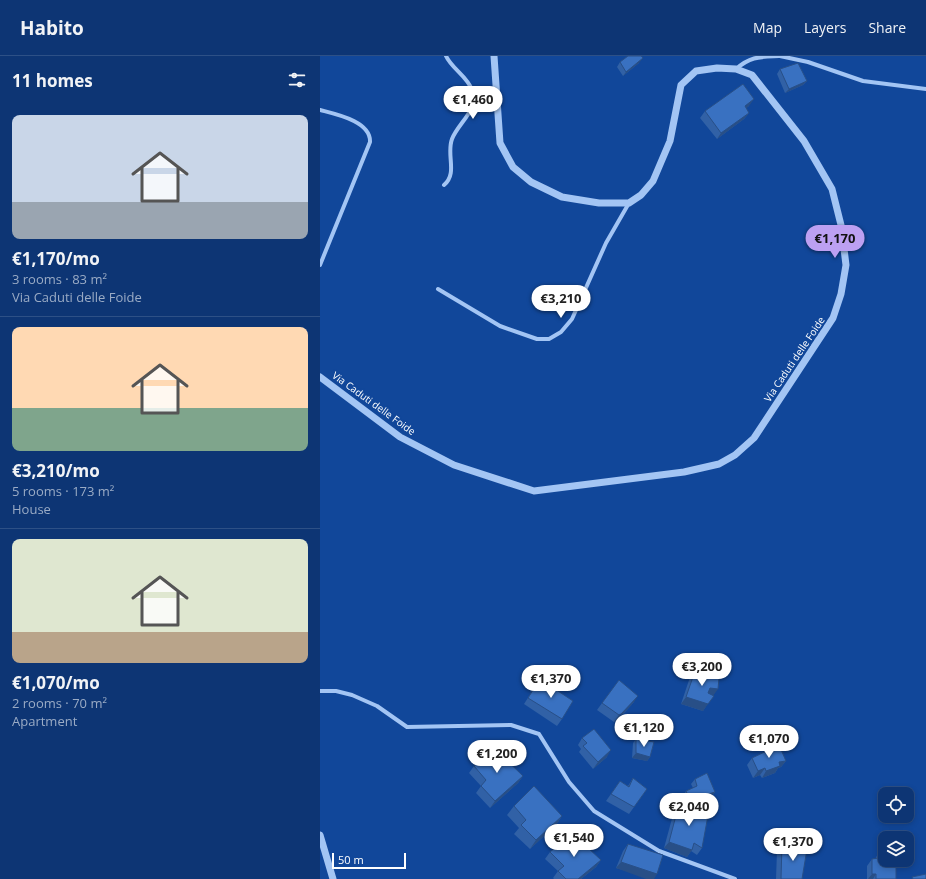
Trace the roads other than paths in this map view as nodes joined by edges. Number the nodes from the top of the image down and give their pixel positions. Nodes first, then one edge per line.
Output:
1 (446, 56) edge
2 (494, 56) edge
3 (780, 56) edge
4 (736, 69) junction
5 (926, 89) edge
6 (320, 110) edge
7 (444, 185) dead end
8 (629, 203) junction
9 (320, 265) edge
10 (438, 289) dead end
11 (320, 377) edge
12 (320, 691) edge
13 (320, 835) edge
14 (333, 879) edge
15 (735, 879) edge

1 - 7 street
2 - 8 street
3 - 4 street
3 - 5 street
4 - 8 street, Via Caduti delle Foide
4 - 11 street, Via Caduti delle Foide
6 - 9 street
8 - 10 street
12 - 15 street
13 - 14 street

